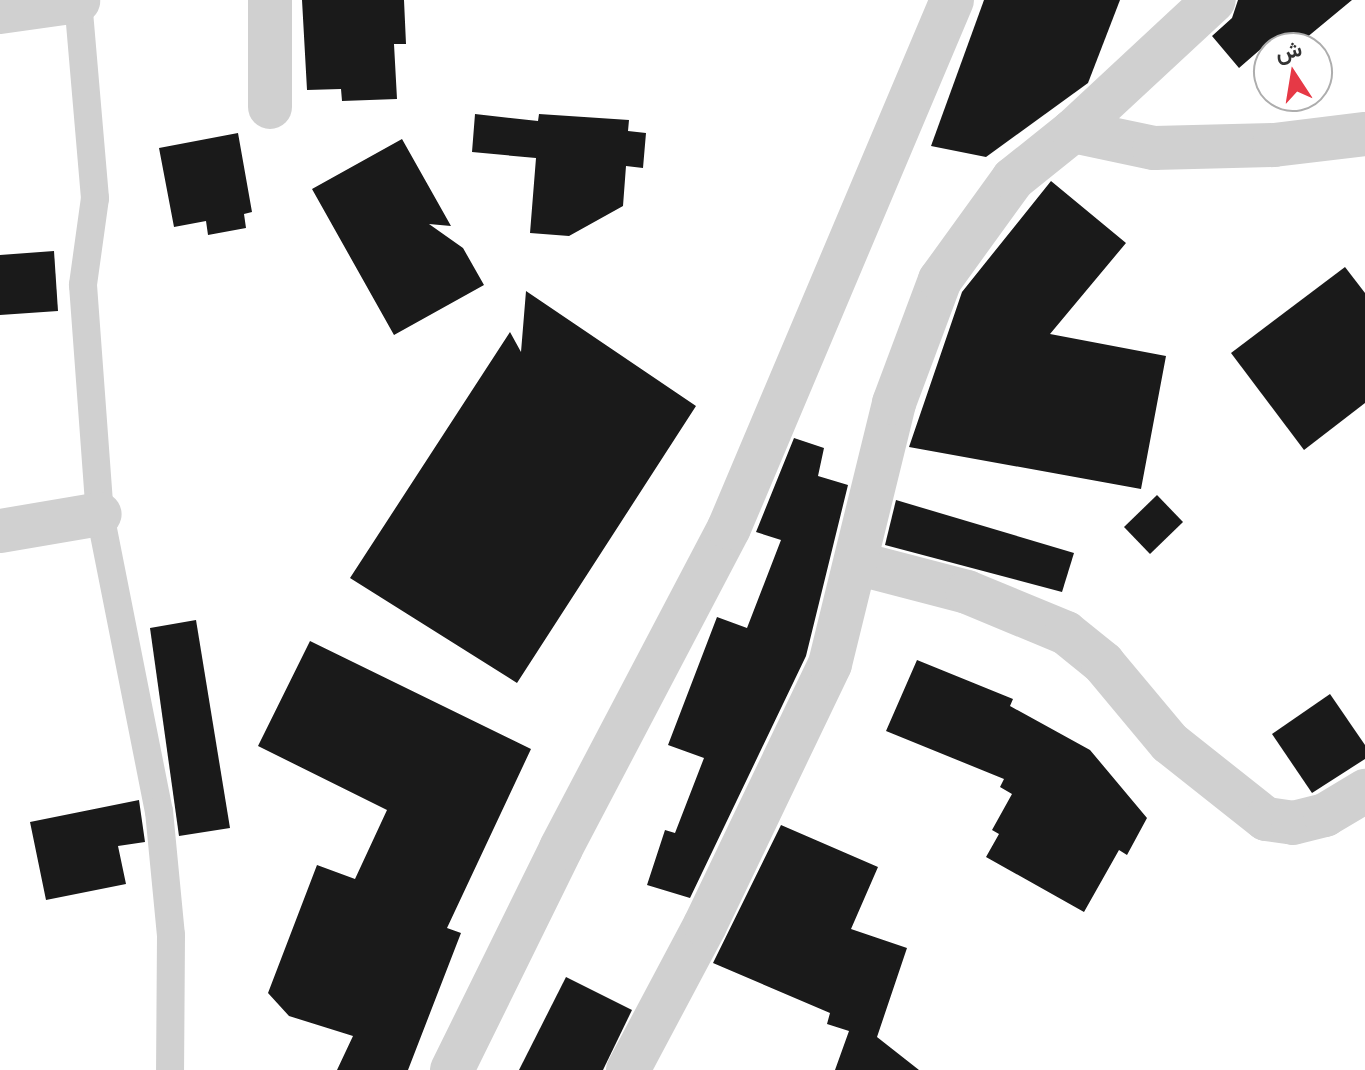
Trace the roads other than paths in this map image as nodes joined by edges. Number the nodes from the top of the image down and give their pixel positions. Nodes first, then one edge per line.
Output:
1 (78, 0) edge
2 (270, 0) edge
3 (952, 0) edge
4 (1214, 0) edge
5 (0, 12) edge
6 (270, 107) dead end
7 (1073, 131) junction
8 (1365, 134) edge
9 (100, 514) junction
10 (0, 531) edge
11 (856, 563) junction
12 (1365, 791) edge
13 (170, 1070) edge
14 (452, 1070) edge
15 (628, 1070) edge

1 - 5 street
1 - 9 lane
2 - 6 street
3 - 14 street
4 - 7 street
7 - 8 street
7 - 11 street
9 - 10 street
9 - 13 lane
11 - 12 street
11 - 15 street

